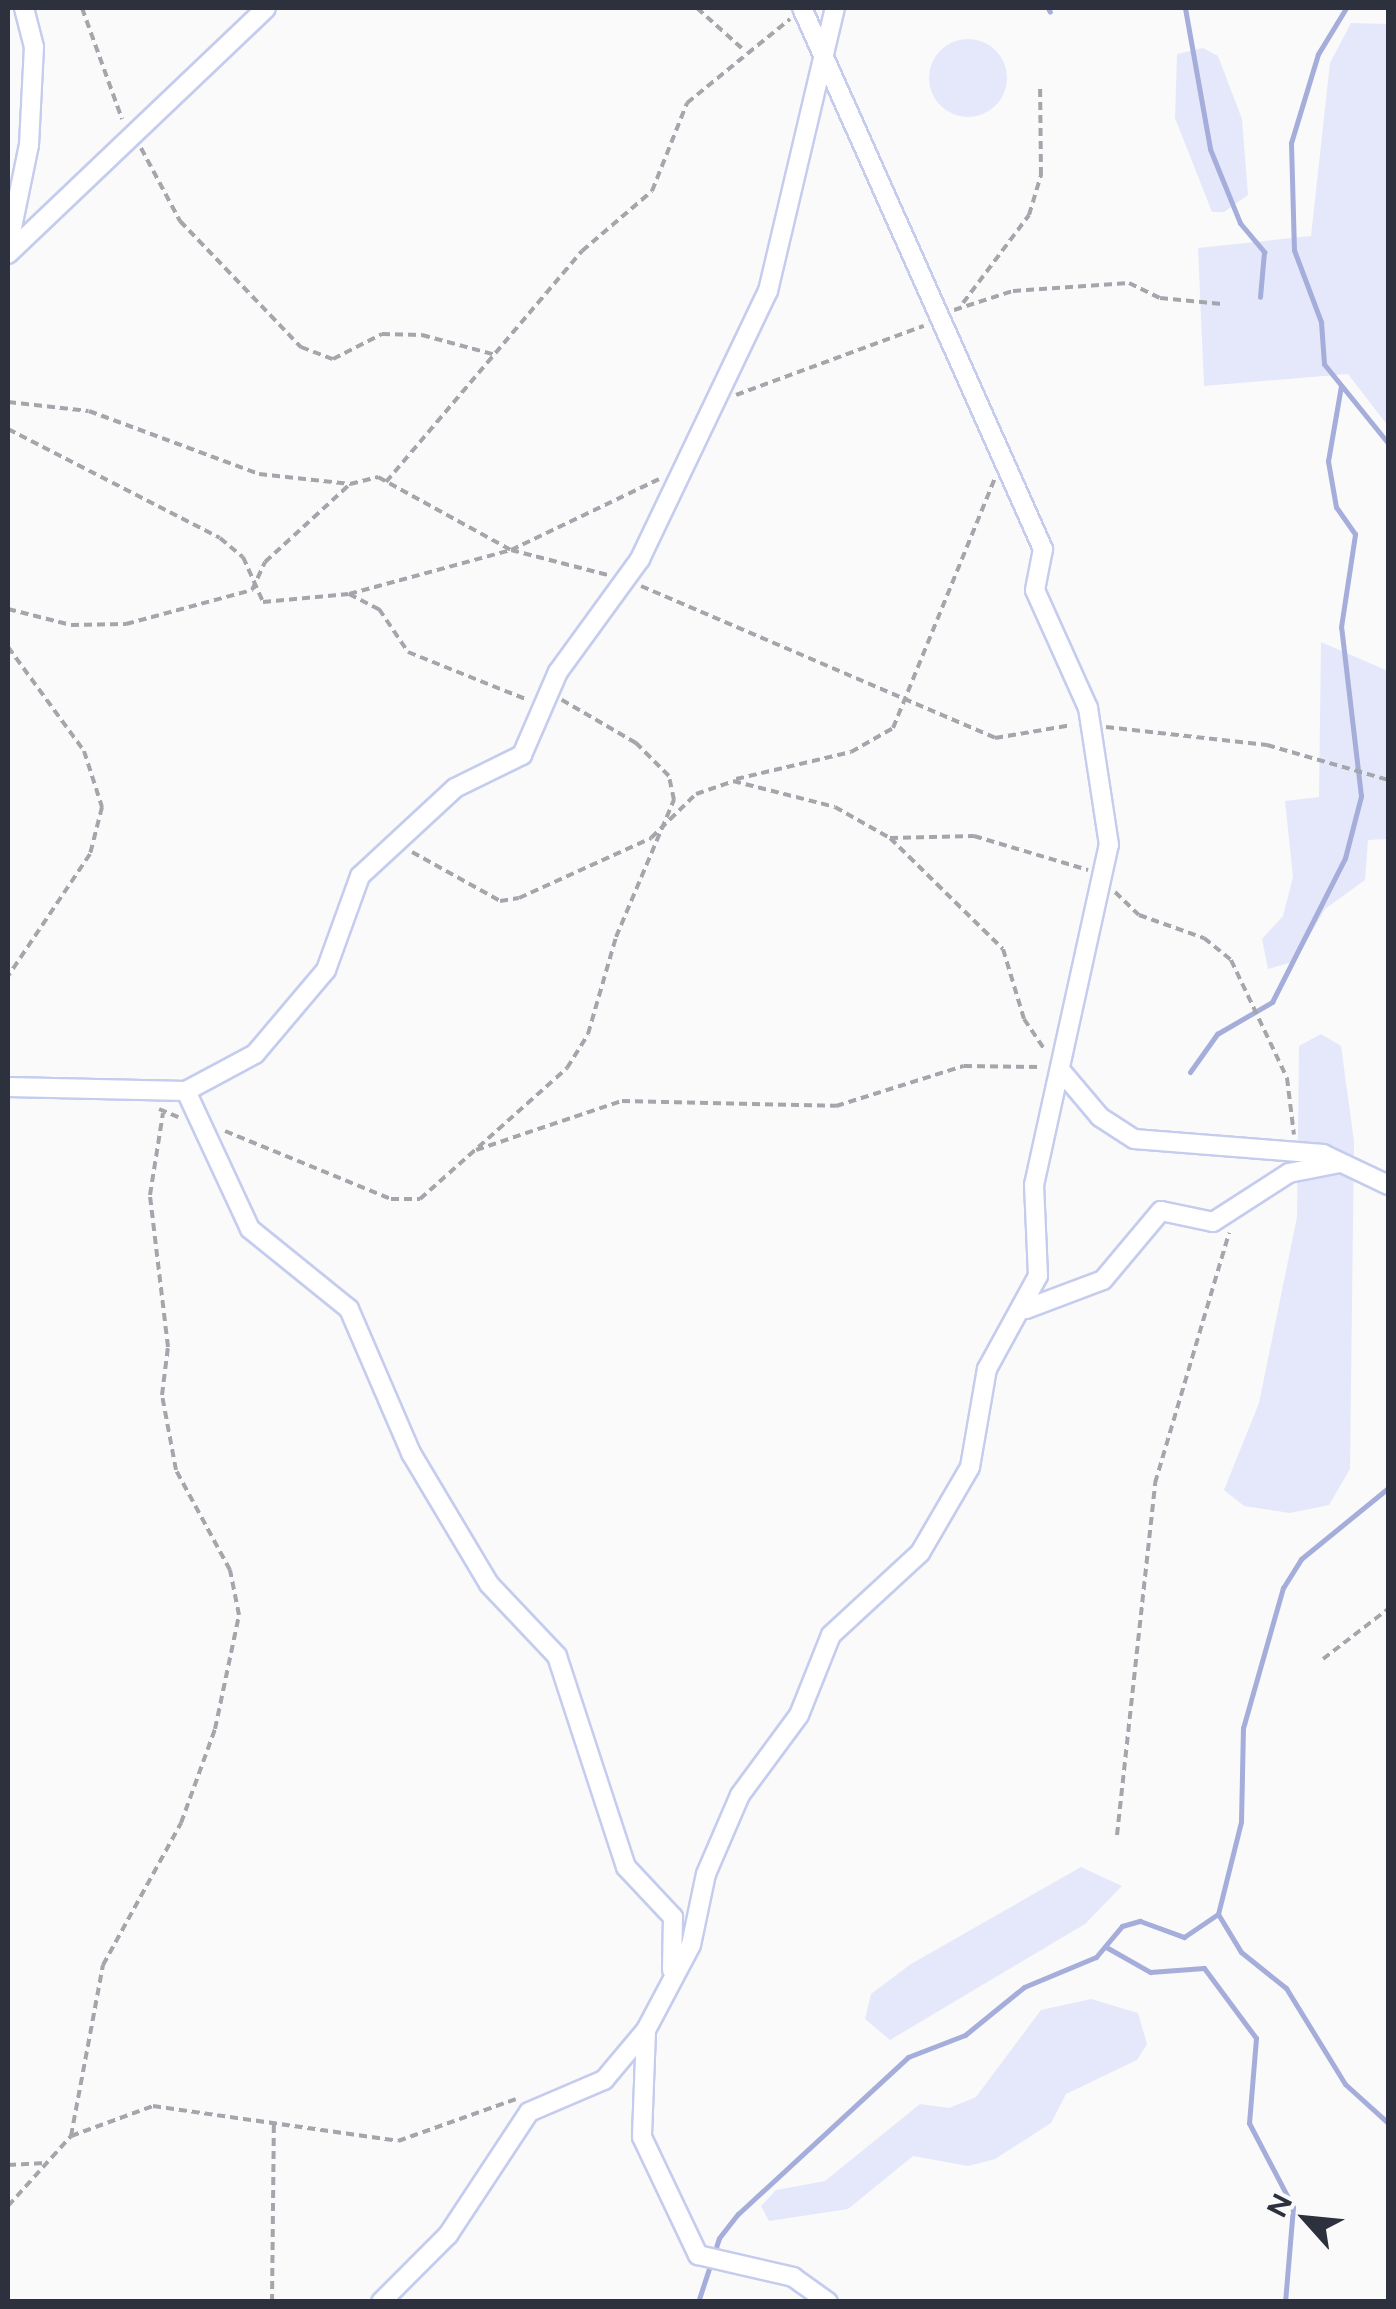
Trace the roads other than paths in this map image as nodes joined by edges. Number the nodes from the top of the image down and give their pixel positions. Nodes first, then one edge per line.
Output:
1 (24, 8) edge
2 (266, 8) edge
3 (835, 8) edge
4 (802, 9) edge
5 (826, 61) junction
6 (8, 250) edge
7 (1062, 1072) junction
8 (8, 1088) edge
9 (186, 1092) junction
10 (1340, 1163) junction
11 (1388, 1185) edge
12 (1026, 1310) junction
13 (670, 1982) junction
14 (646, 2030) junction
15 (381, 2302) edge
16 (828, 2302) edge

1 - 6 street
2 - 6 street
3 - 5 street
4 - 5 street
5 - 7 street
5 - 9 street
7 - 10 street
7 - 12 street
8 - 9 street
9 - 13 street
10 - 11 street
10 - 12 street
12 - 13 street
13 - 14 street
14 - 15 street
14 - 16 street

